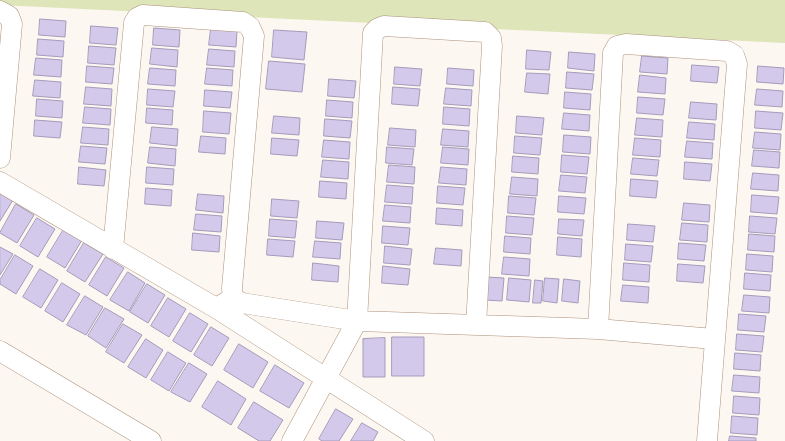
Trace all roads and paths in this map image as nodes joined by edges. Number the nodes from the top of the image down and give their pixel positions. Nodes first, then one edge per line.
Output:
1 (0, 11) edge
2 (0, 158) edge
3 (0, 182) edge
4 (113, 249) junction
5 (224, 303) junction
6 (357, 321) junction
7 (476, 324) junction
8 (598, 329) junction
9 (714, 339) junction
10 (0, 351) edge
11 (327, 377) junction
12 (151, 441) edge
13 (292, 441) edge
14 (424, 441) edge
15 (707, 441) edge

1 - 2 street
3 - 4 street
4 - 5 street
4 - 5 street
5 - 6 street
5 - 11 street
6 - 7 street
6 - 7 street
6 - 11 street
7 - 8 street
8 - 9 street
8 - 9 street
9 - 15 street
10 - 12 street
11 - 13 street
11 - 14 street

